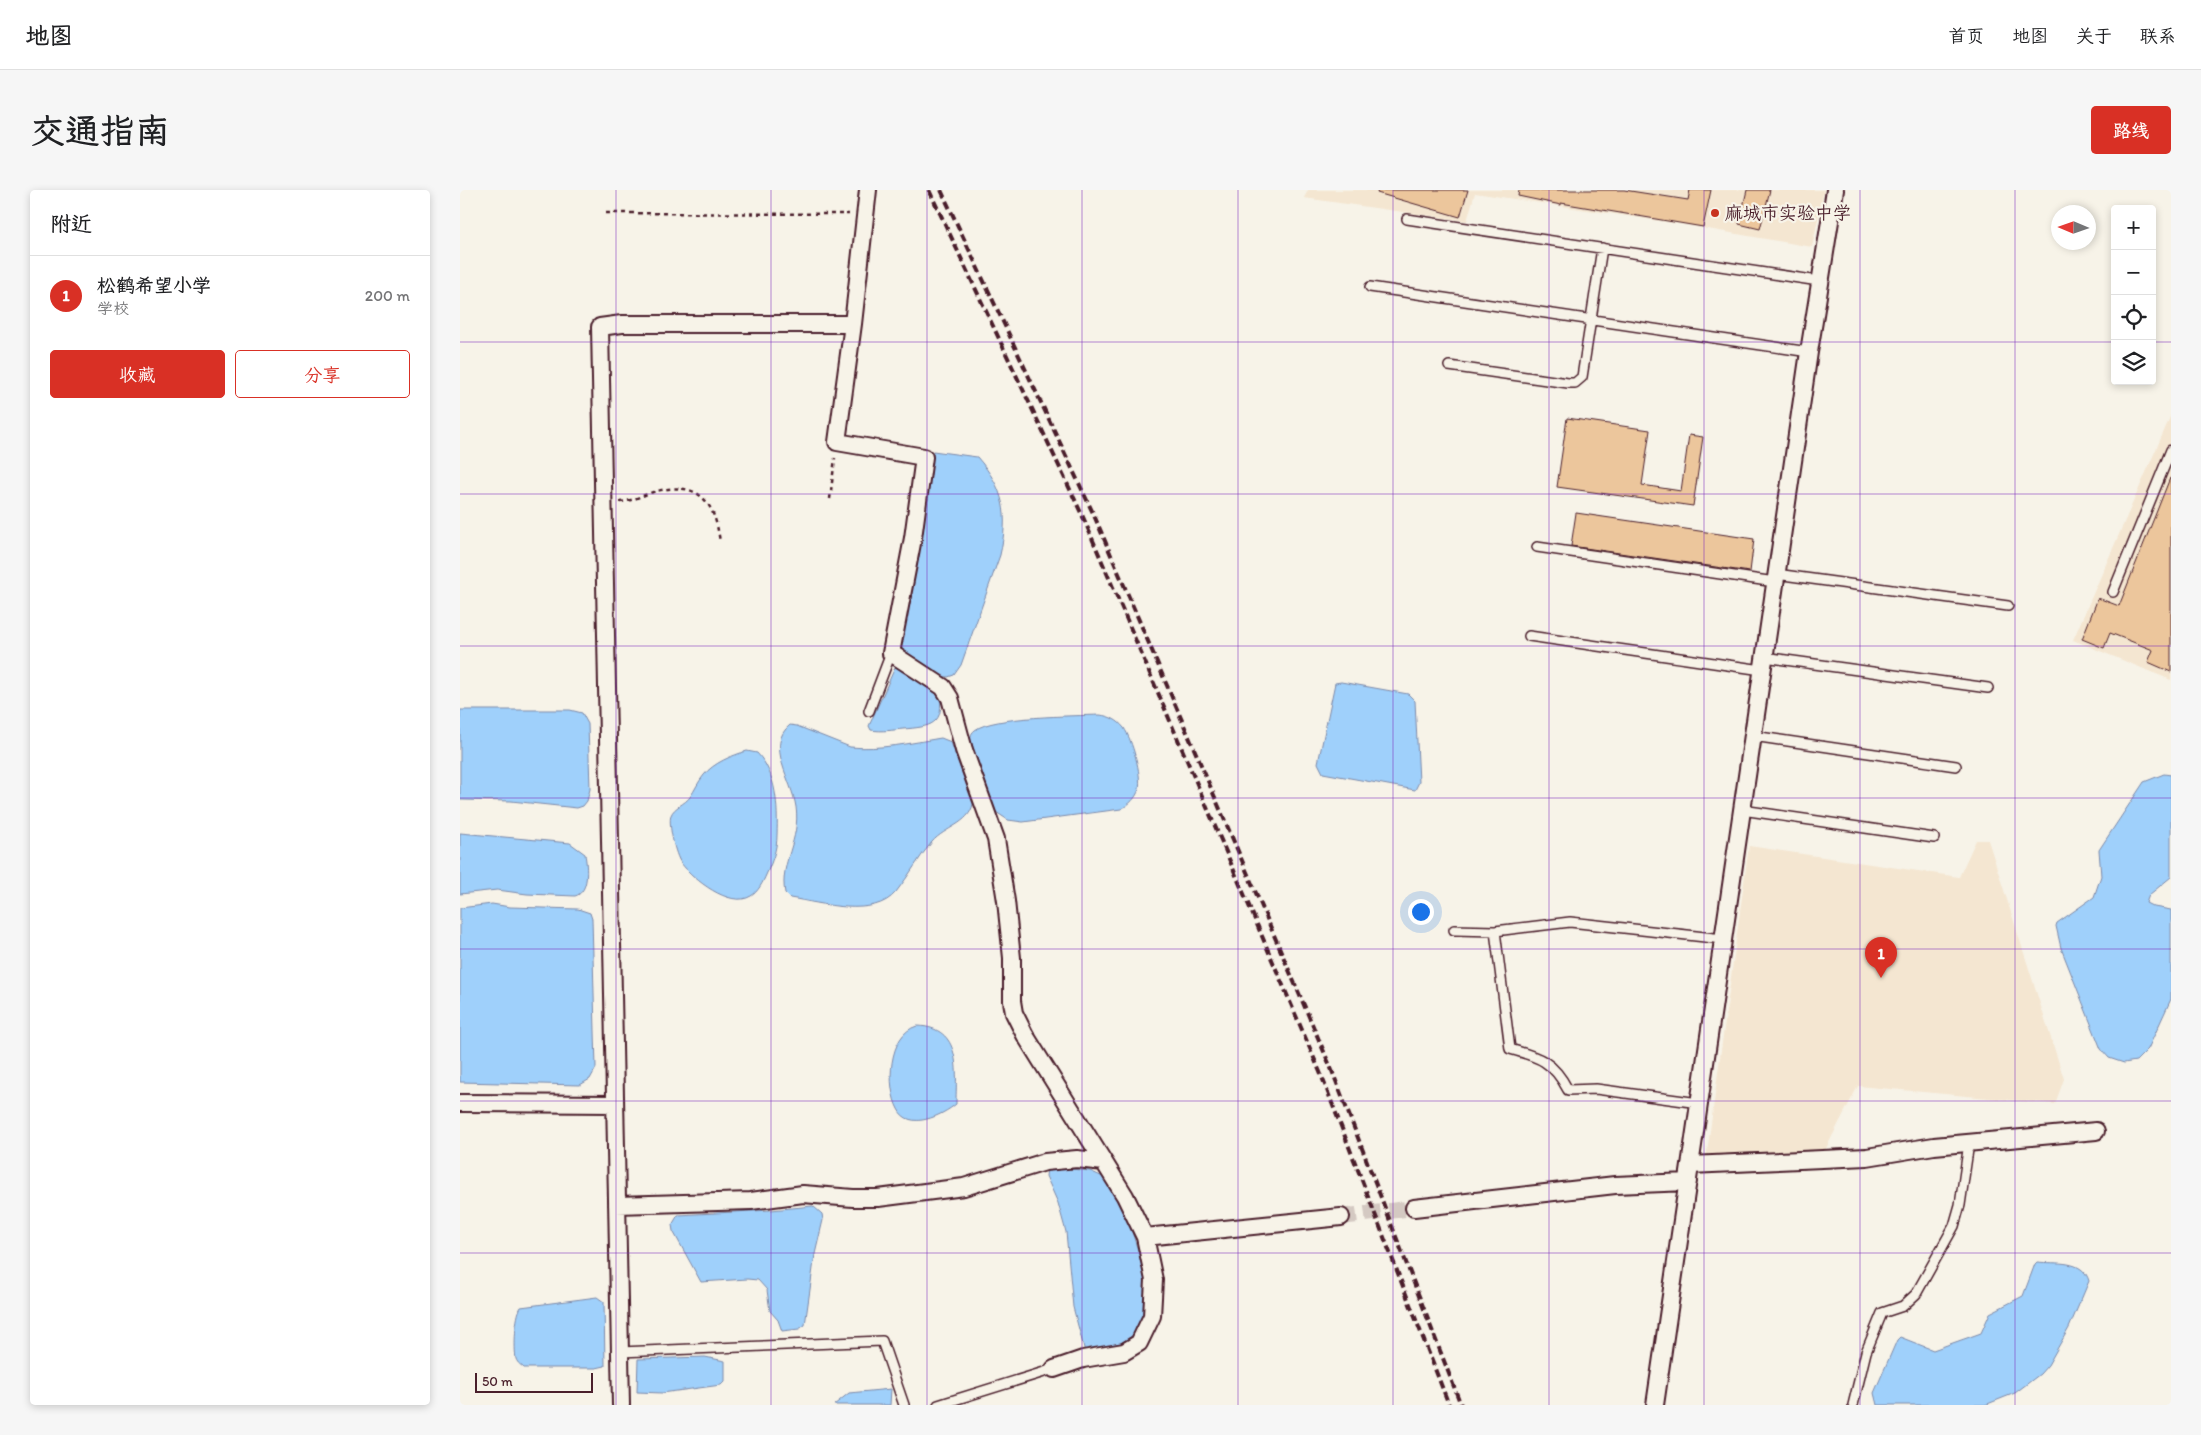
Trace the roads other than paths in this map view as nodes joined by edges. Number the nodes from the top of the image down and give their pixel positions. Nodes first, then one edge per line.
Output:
1 (868, 190) edge
2 (1835, 190) edge
3 (1408, 219) dead end
4 (1602, 248) junction
5 (1819, 281) junction
6 (1370, 287) dead end
7 (1591, 320) junction
8 (853, 324) junction
9 (1809, 352) junction
10 (1449, 366) dead end
11 (2171, 450) edge
12 (1537, 547) dead end
13 (1776, 578) junction
14 (2113, 592) dead end
15 (2008, 606) dead end
16 (1529, 636) dead end
17 (891, 653) junction
18 (1763, 664) junction
19 (1988, 688) dead end
20 (869, 711) dead end
21 (1753, 736) junction
22 (1956, 766) dead end
23 (1742, 810) junction
24 (1934, 838) dead end
25 (1454, 930) dead end
26 (1496, 931) junction
27 (1723, 940) junction
28 (460, 1103) edge
29 (1699, 1103) junction
30 (615, 1104) junction
31 (2096, 1131) dead end
32 (1969, 1142) junction
33 (1104, 1162) junction
34 (1690, 1165) junction
35 (1688, 1182) junction
36 (617, 1205) junction
37 (1414, 1208) tunnel mouth
38 (1341, 1217) tunnel mouth
39 (1145, 1237) junction
40 (620, 1352) junction
41 (1054, 1369) joint
42 (621, 1405) edge
43 (904, 1405) edge
44 (938, 1405) edge
45 (1655, 1405) edge
46 (1853, 1405) edge

1 - 8 street
2 - 5 street
3 - 4 lane
4 - 5 lane
4 - 7 lane
5 - 9 street
6 - 7 lane
7 - 9 lane
7 - 10 lane
8 - 17 street
8 - 30 street
9 - 13 street
11 - 14 lane
12 - 13 lane
13 - 15 lane
13 - 18 street
16 - 18 lane
17 - 20 lane
17 - 33 street
18 - 19 lane
18 - 21 street
21 - 22 lane
21 - 23 street
23 - 24 lane
23 - 27 street
25 - 26 lane
26 - 27 lane
26 - 29 lane
27 - 29 street
28 - 30 street
29 - 34 street
30 - 36 street
31 - 32 street
32 - 34 street
32 - 46 lane
33 - 36 street
33 - 39 street
34 - 35 street
35 - 37 street
35 - 45 street
36 - 40 street
38 - 39 street
39 - 41 street
40 - 42 street
40 - 43 lane
41 - 44 lane

